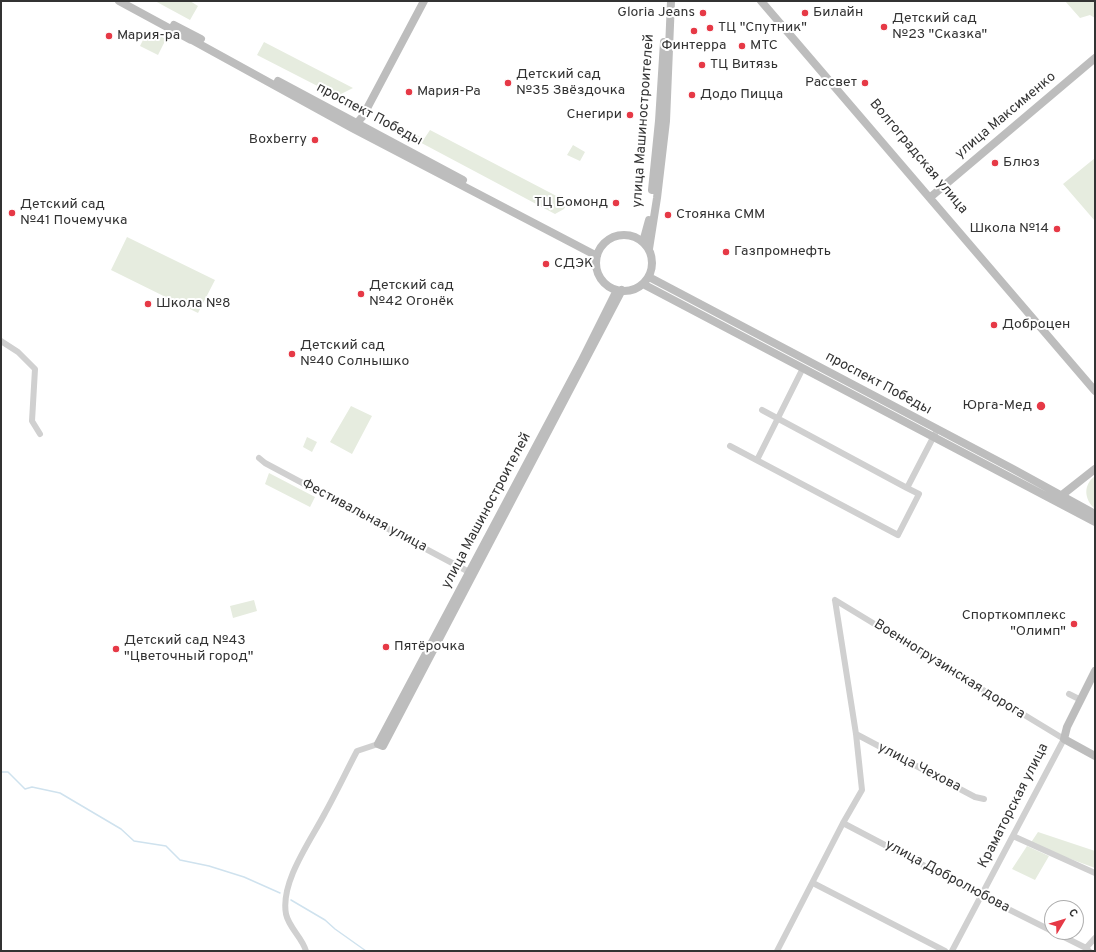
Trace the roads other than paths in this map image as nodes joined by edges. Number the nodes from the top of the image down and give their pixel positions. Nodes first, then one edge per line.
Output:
1 (119, 1) edge
2 (127, 1) edge
3 (424, 1) edge
4 (667, 1) edge
5 (671, 1) edge
6 (761, 1) edge
7 (769, 1) edge
8 (1095, 58) edge
9 (356, 123) junction
10 (931, 193) junction
11 (643, 242) junction
12 (649, 250) junction
13 (598, 254) junction
14 (646, 280) junction
15 (620, 290) junction
16 (1, 341) edge
17 (803, 368) junction
18 (1094, 381) edge
19 (1095, 391) edge
20 (762, 410) dead end
21 (778, 418) junction
22 (936, 433) junction
23 (40, 434) dead end
24 (730, 446) dead end
25 (260, 458) dead end
26 (757, 460) junction
27 (1095, 469) edge
28 (907, 488) junction
29 (1061, 499) junction
30 (1095, 514) edge
31 (1095, 522) edge
32 (469, 572) junction
33 (1095, 671) edge
34 (1069, 694) dead end
35 (1081, 700) junction
36 (856, 734) junction
37 (1064, 739) junction
38 (378, 744) junction
39 (1095, 756) edge
40 (984, 799) dead end
41 (843, 823) junction
42 (1013, 836) junction
43 (1095, 873) edge
44 (813, 883) junction
45 (982, 896) junction
46 (1044, 927) edge
47 (1095, 938) edge
48 (1069, 940) edge
49 (1087, 949) edge
50 (306, 951) edge
51 (777, 951) edge
52 (945, 951) edge
53 (952, 951) edge

1 - 13 main road
2 - 9 main road, проспект Победы
3 - 9 main road
4 - 11 main road, улица Машиностроителей
5 - 12 main road
6 - 19 main road
7 - 10 main road, Волгоградская улица
8 - 10 main road, улица Максименко
9 - 13 main road, проспект Победы
10 - 18 main road, Волгоградская улица
11 - 12 main road
11 - 13 main road
12 - 14 main road
13 - 15 main road
14 - 15 main road
14 - 17 main road
14 - 22 main road, проспект Победы
15 - 32 main road, улица Машиностроителей
15 - 38 main road
16 - 23 street
17 - 21 street
17 - 22 main road
20 - 21 street
21 - 26 street
21 - 28 street
22 - 28 street
22 - 29 main road, проспект Победы
24 - 26 street
25 - 32 street, Фестивальная улица
26 - 28 street
27 - 29 main road
29 - 30 main road, проспект Победы
29 - 31 main road
32 - 38 main road, улица Машиностроителей
33 - 35 main road, Краматорская улица
34 - 35 street
35 - 37 main road, Краматорская улица
36 - 37 street, Военногрузинская дорога
36 - 40 street, улица Чехова
36 - 41 street
37 - 39 main road
37 - 42 street, Краматорская улица
38 - 50 street
41 - 44 street
41 - 45 street, улица Добролюбова
42 - 43 street
42 - 45 street, Краматорская улица
44 - 51 street
44 - 52 street
45 - 46 street, улица Добролюбова
45 - 53 street, Краматорская улица
47 - 49 street
48 - 49 street, улица Добролюбова

